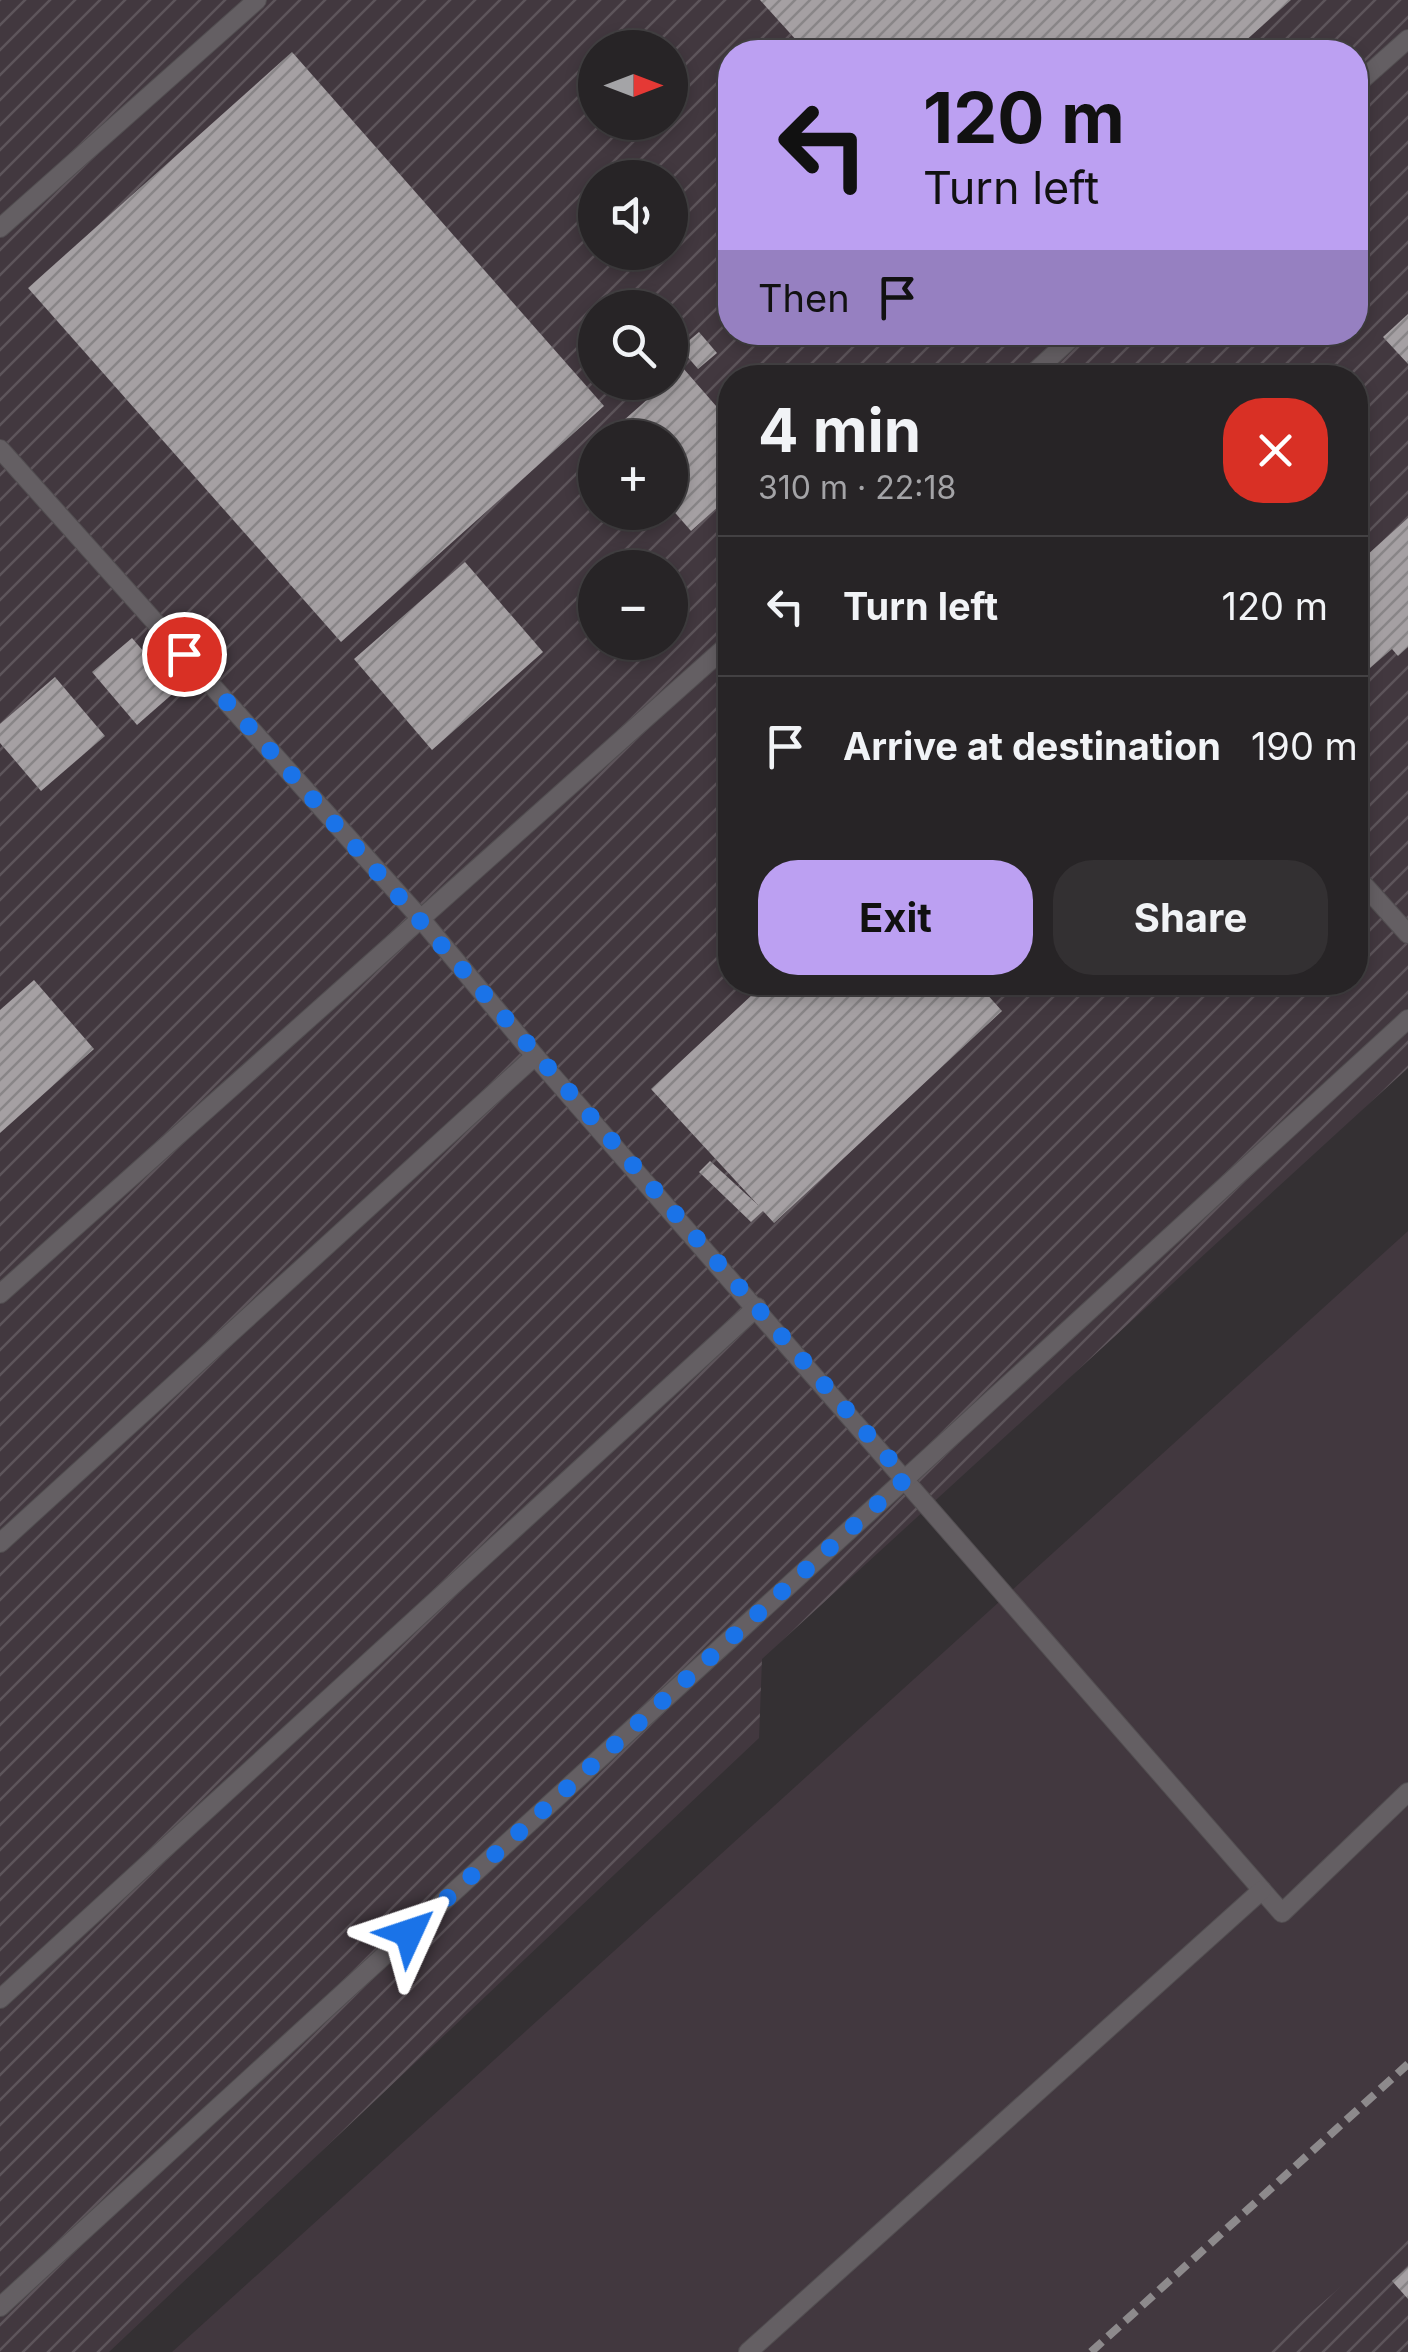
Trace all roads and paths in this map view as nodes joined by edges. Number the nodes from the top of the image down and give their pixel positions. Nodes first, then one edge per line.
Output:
1 (257, 0) edge
2 (1408, 39) edge
3 (1368, 74) edge
4 (0, 228) edge
5 (1064, 345) edge
6 (1042, 365) edge
7 (0, 449) edge
8 (718, 654) edge
9 (1368, 889) edge
10 (421, 919) junction
11 (1408, 934) edge
12 (1408, 1019) edge
13 (536, 1056) junction
14 (0, 1294) edge
15 (757, 1307) junction
16 (906, 1478) junction
17 (0, 1543) edge
18 (1408, 1792) edge
19 (1262, 1890) junction
20 (0, 1999) edge
21 (0, 2307) edge
22 (748, 2352) edge

1 - 4 lane
2 - 3 lane
5 - 6 lane
7 - 10 lane
8 - 10 lane
9 - 11 lane
10 - 13 lane
10 - 14 lane
12 - 16 lane
13 - 15 lane
13 - 17 lane
15 - 16 lane
15 - 20 lane
16 - 19 lane
16 - 21 lane
18 - 19 lane
19 - 22 lane

